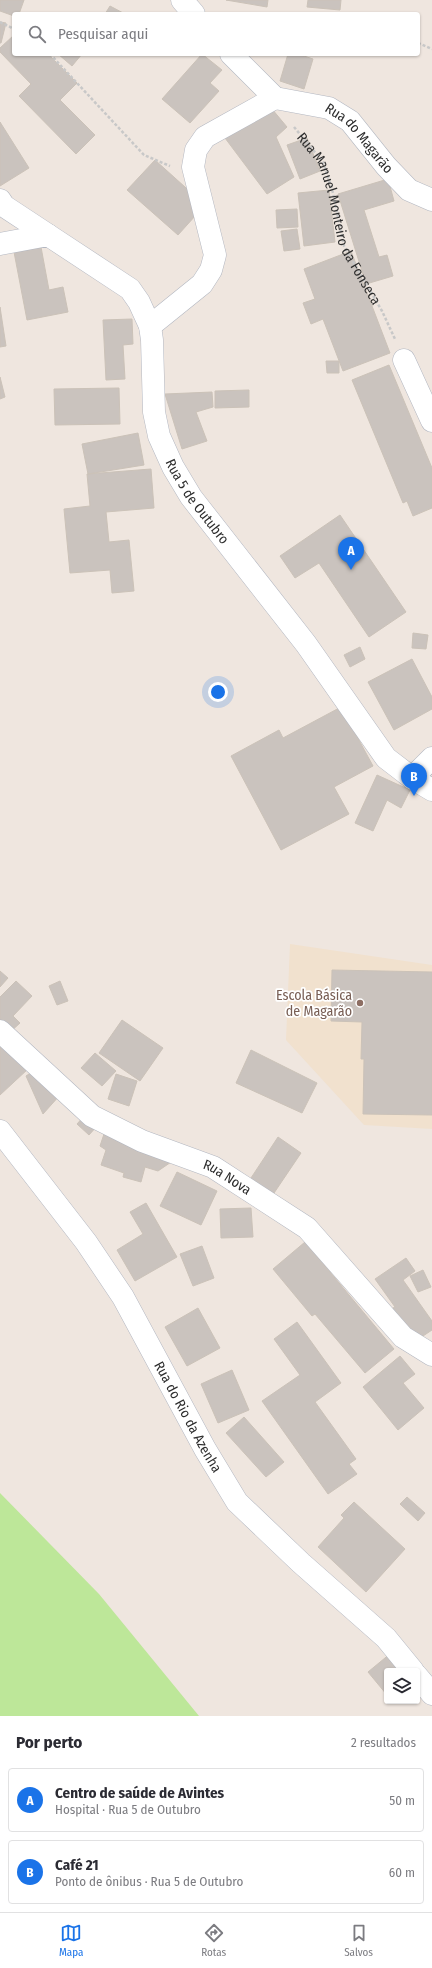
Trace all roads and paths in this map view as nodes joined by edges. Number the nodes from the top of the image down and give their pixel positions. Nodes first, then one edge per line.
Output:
1 (182, 0) edge
2 (192, 12) edge
3 (0, 22) edge
4 (12, 28) edge
5 (420, 44) edge
6 (432, 48) edge
7 (52, 56) edge
8 (233, 56) edge
9 (275, 98) junction
10 (195, 174) junction
11 (0, 200) edge
12 (432, 200) edge
13 (48, 235) junction
14 (0, 244) edge
15 (150, 326) junction
16 (404, 360) joint
17 (432, 421) edge
18 (432, 758) edge
19 (412, 778) junction
20 (432, 790) edge
21 (0, 1031) edge
22 (0, 1131) edge
23 (432, 1355) edge
24 (411, 1668) edge
25 (420, 1680) edge
26 (432, 1694) edge

1 - 2 street
3 - 4 path
5 - 6 path
7 - 10 path
8 - 9 street
9 - 10 street
9 - 12 street, Rua do Magarão
9 - 16 path, Rua Manuel Monteiro da Fonseca
10 - 15 street
11 - 13 street, Rua 5 de Outubro
13 - 14 street
13 - 15 street, Rua 5 de Outubro
15 - 19 street, Rua 5 de Outubro
16 - 17 street
18 - 19 street
19 - 20 street, Rua 5 de Outubro
21 - 23 street, Rua Nova
22 - 24 street, Rua do Rio da Azenha
25 - 26 street

